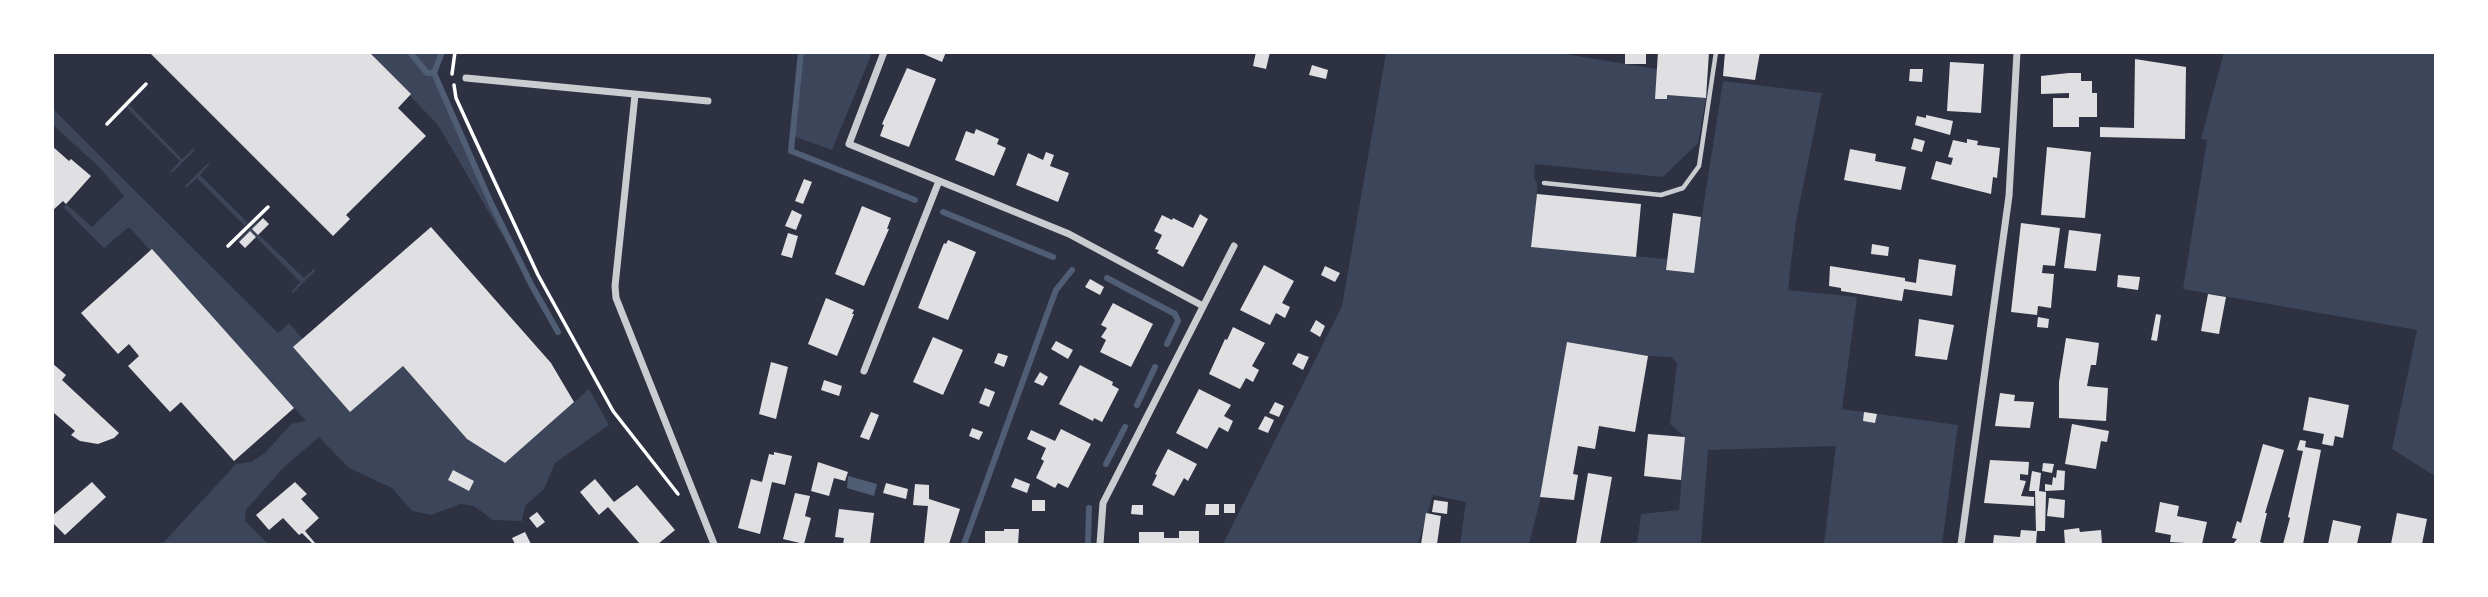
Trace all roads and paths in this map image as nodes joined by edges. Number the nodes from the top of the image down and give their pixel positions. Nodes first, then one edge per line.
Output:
1 (455, 52) edge
2 (884, 52) edge
3 (1716, 52) edge
4 (2017, 52) edge
5 (466, 78) dead end
6 (146, 84) dead end
7 (635, 95) junction
8 (708, 101) dead end
9 (107, 124) dead end
10 (939, 181) junction
11 (1544, 183) dead end
12 (268, 207) dead end
13 (1234, 246) dead end
14 (229, 247) dead end
15 (1203, 306) junction
16 (864, 371) dead end
17 (695, 498) junction
18 (714, 544) edge
19 (1100, 544) edge
20 (1961, 544) edge

1 - 17 path
2 - 10 street
3 - 11 lane
4 - 20 street
5 - 7 street
6 - 9 path
7 - 8 street
7 - 17 street
10 - 15 street
10 - 16 street
12 - 14 path
13 - 15 street
15 - 19 street
17 - 18 street

